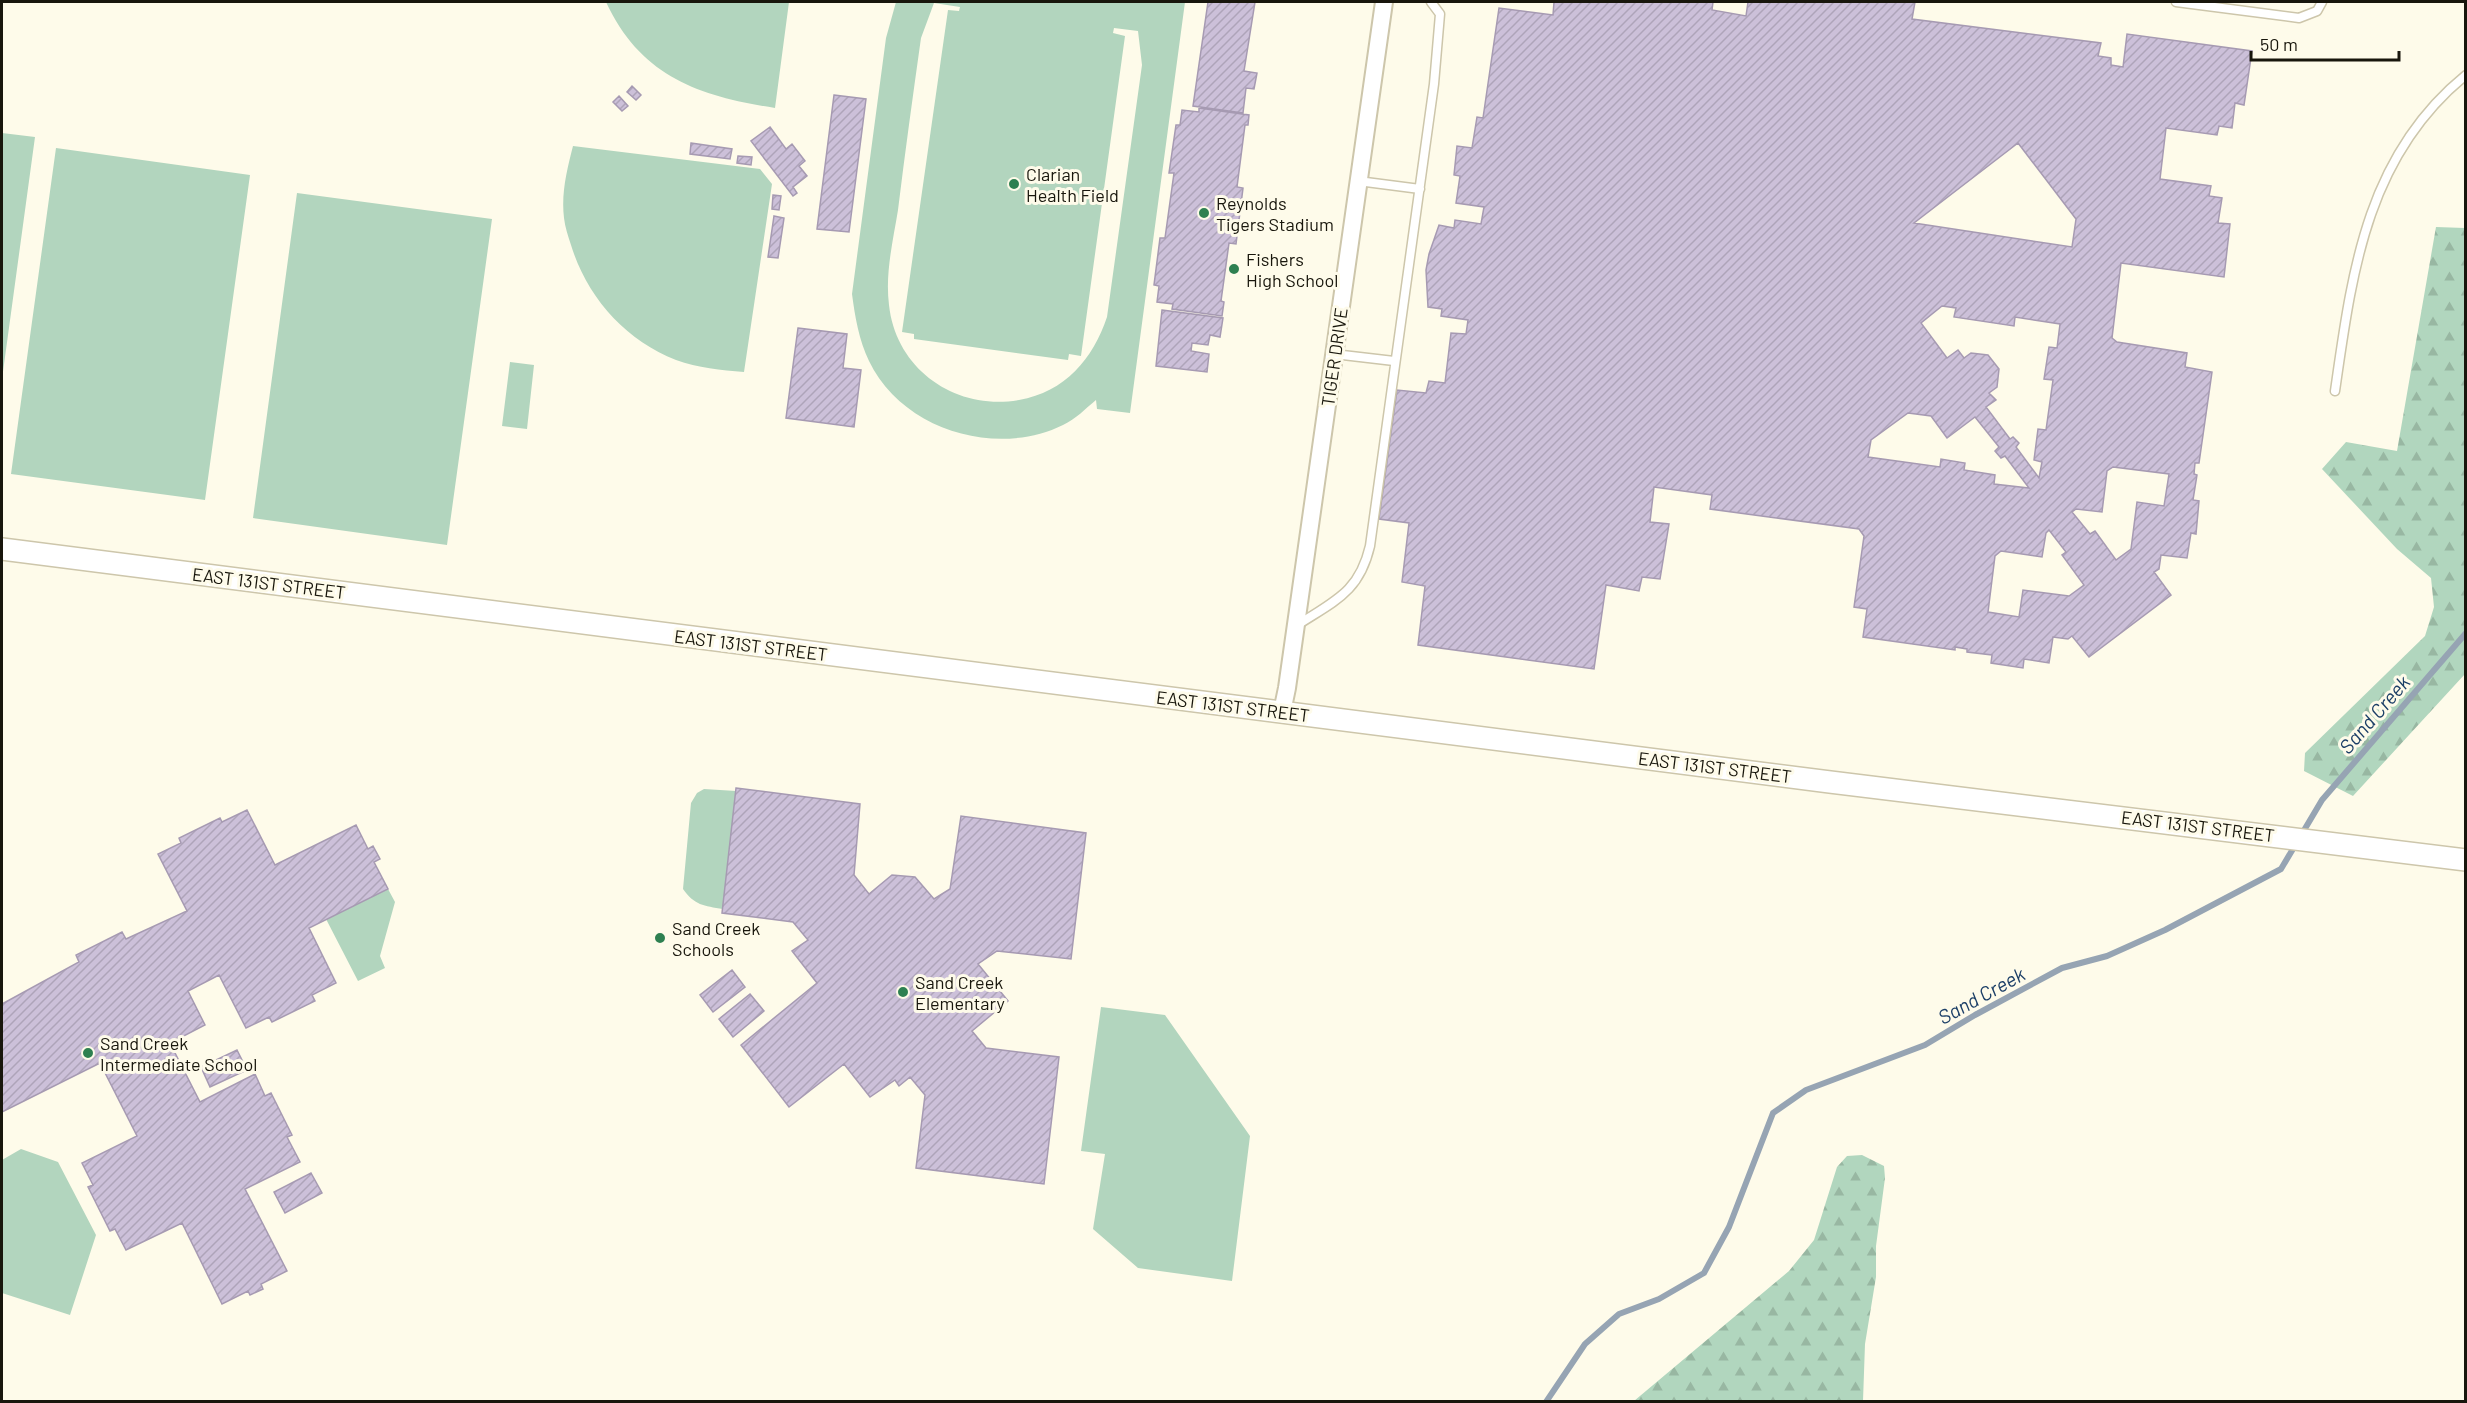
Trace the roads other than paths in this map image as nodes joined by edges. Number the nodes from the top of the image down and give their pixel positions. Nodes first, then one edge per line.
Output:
1 (1384, 2) edge
2 (1431, 2) edge
3 (2176, 2) edge
4 (2322, 2) edge
5 (2466, 75) edge
6 (1358, 181) junction
7 (1420, 189) junction
8 (1334, 354) junction
9 (1394, 361) junction
10 (2335, 391) dead end
11 (2, 549) edge
12 (1296, 627) junction
13 (1282, 712) junction
14 (2466, 860) edge

1 - 6 street, TIGER DRIVE
2 - 7 lane
3 - 4 lane
5 - 10 lane
6 - 7 lane
6 - 8 street, TIGER DRIVE
7 - 9 lane
8 - 9 lane
8 - 12 street, TIGER DRIVE
9 - 12 lane
11 - 13 street, EAST 131ST STREET
12 - 13 street, TIGER DRIVE
13 - 14 street, EAST 131ST STREET

